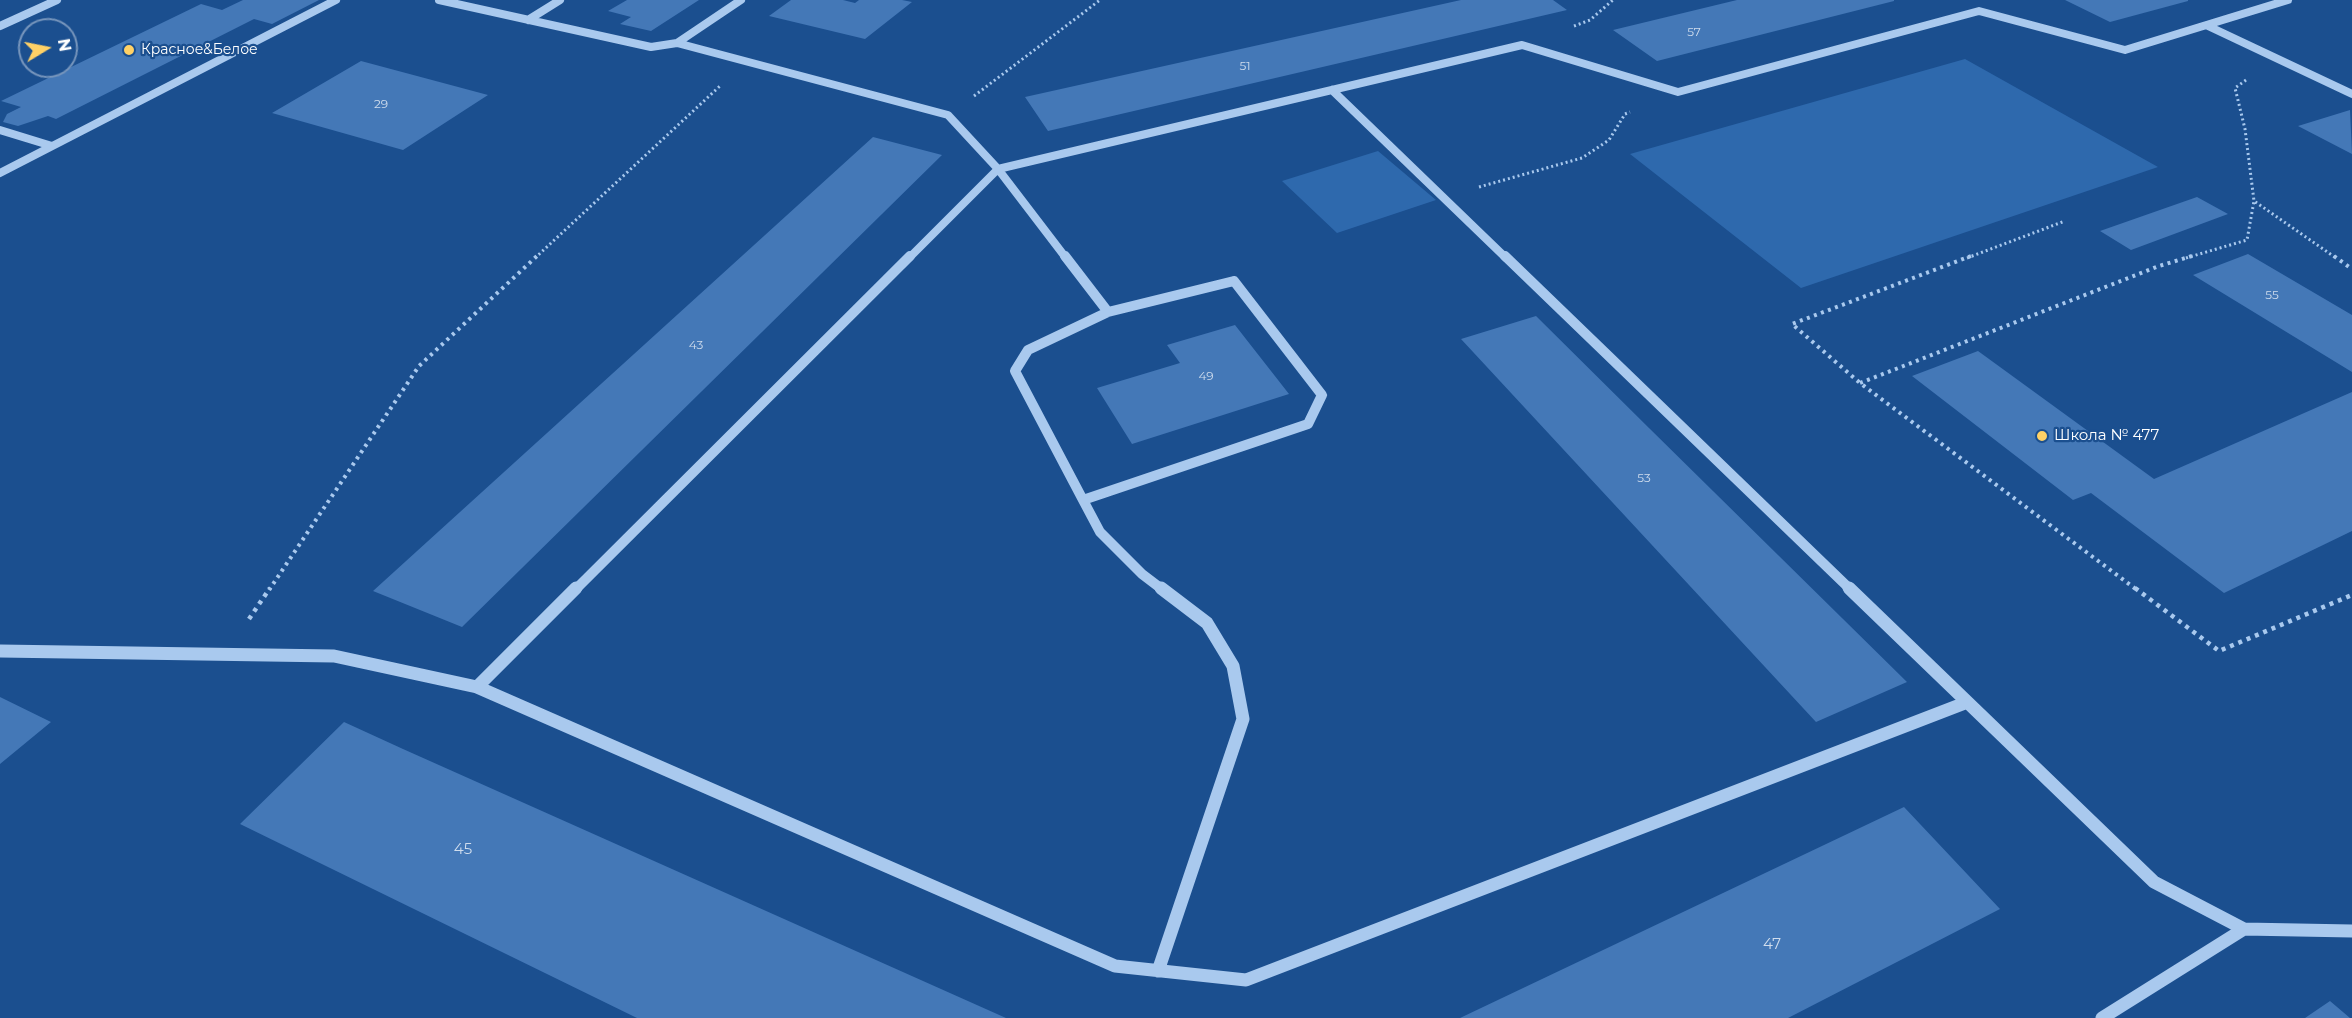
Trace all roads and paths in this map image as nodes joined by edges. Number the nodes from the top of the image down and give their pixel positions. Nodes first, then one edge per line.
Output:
1 (57, 0) edge
2 (336, 0) edge
3 (439, 0) edge
4 (560, 0) edge
5 (741, 0) edge
6 (1100, 0) edge
7 (2288, 0) edge
8 (528, 20) junction
9 (0, 26) edge
10 (2208, 26) junction
11 (677, 43) junction
12 (2280, 60) junction
13 (747, 62) junction
14 (1332, 90) junction
15 (1678, 92) junction
16 (2352, 94) edge
17 (948, 116) junction
18 (0, 130) edge
19 (52, 146) junction
20 (998, 169) junction
21 (0, 173) edge
22 (1443, 197) junction
23 (2254, 201) junction
24 (2065, 221) dead end
25 (2352, 269) edge
26 (1108, 312) junction
27 (1860, 383) junction
28 (1083, 500) junction
29 (2352, 596) edge
30 (0, 651) edge
31 (225, 654) junction
32 (477, 687) junction
33 (1965, 703) junction
34 (2244, 929) junction
35 (2352, 931) edge
36 (1158, 971) junction
37 (2102, 1018) edge

1 - 9 street
2 - 19 street
3 - 8 street
4 - 8 street
5 - 11 street
6 - 17 path
7 - 10 street
8 - 11 street
10 - 12 street
10 - 15 street
11 - 13 street
12 - 16 street
12 - 23 path
13 - 17 street
13 - 31 path
14 - 15 street
14 - 20 street
14 - 22 street
15 - 22 path
17 - 20 street
18 - 19 street
19 - 21 street
20 - 26 street
20 - 32 street
22 - 33 street
23 - 25 path
23 - 27 path
24 - 27 path
26 - 28 street
26 - 28 street
27 - 29 path
28 - 36 street
30 - 31 street
31 - 32 street
32 - 36 street
33 - 34 street
33 - 36 street
34 - 35 street
34 - 37 street

